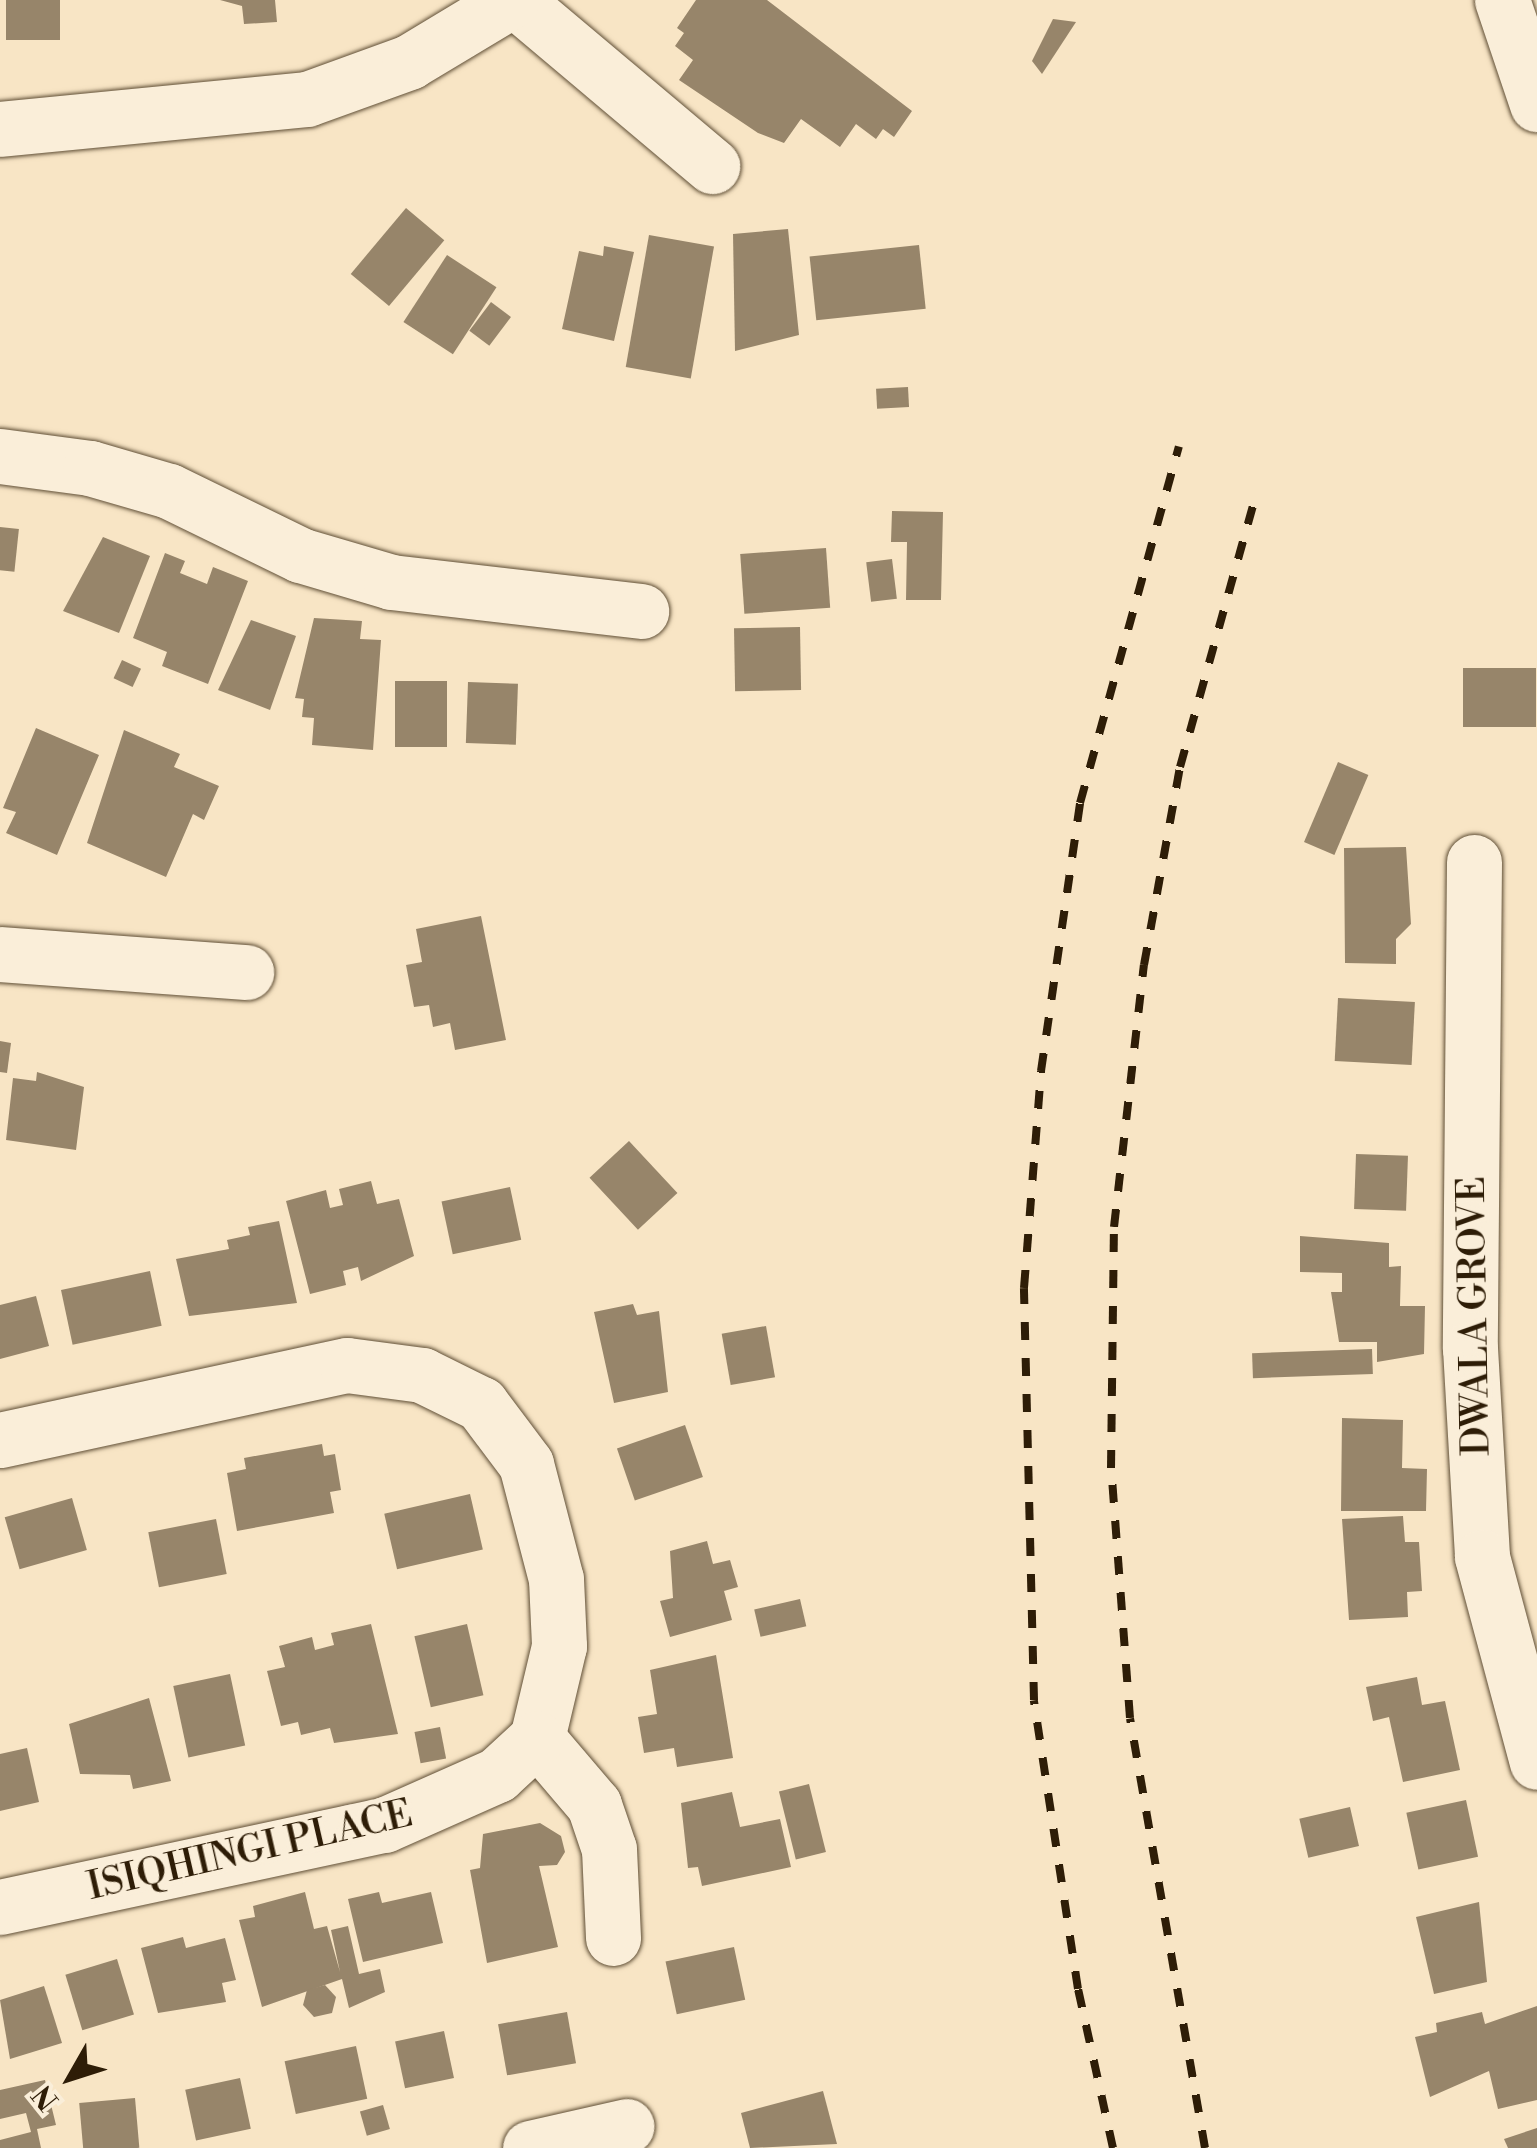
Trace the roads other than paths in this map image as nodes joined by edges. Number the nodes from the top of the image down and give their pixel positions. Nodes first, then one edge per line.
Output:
1 (514, 0) edge
2 (1502, 0) edge
3 (1537, 104) edge
4 (0, 129) edge
5 (712, 166) dead end
6 (0, 456) edge
7 (642, 611) dead end
8 (1474, 862) dead end
9 (0, 954) edge
10 (246, 972) dead end
11 (0, 1440) edge
12 (537, 1738) junction
13 (1537, 1762) edge
14 (0, 1907) edge
15 (613, 1938) dead end
16 (628, 2126) dead end
17 (530, 2148) edge

1 - 4 street
1 - 5 street
2 - 3 street
6 - 7 street
8 - 13 street, DWALA GROVE
9 - 10 street
11 - 12 street
12 - 14 street, ISIQHINGI PLACE
12 - 15 street
16 - 17 street

